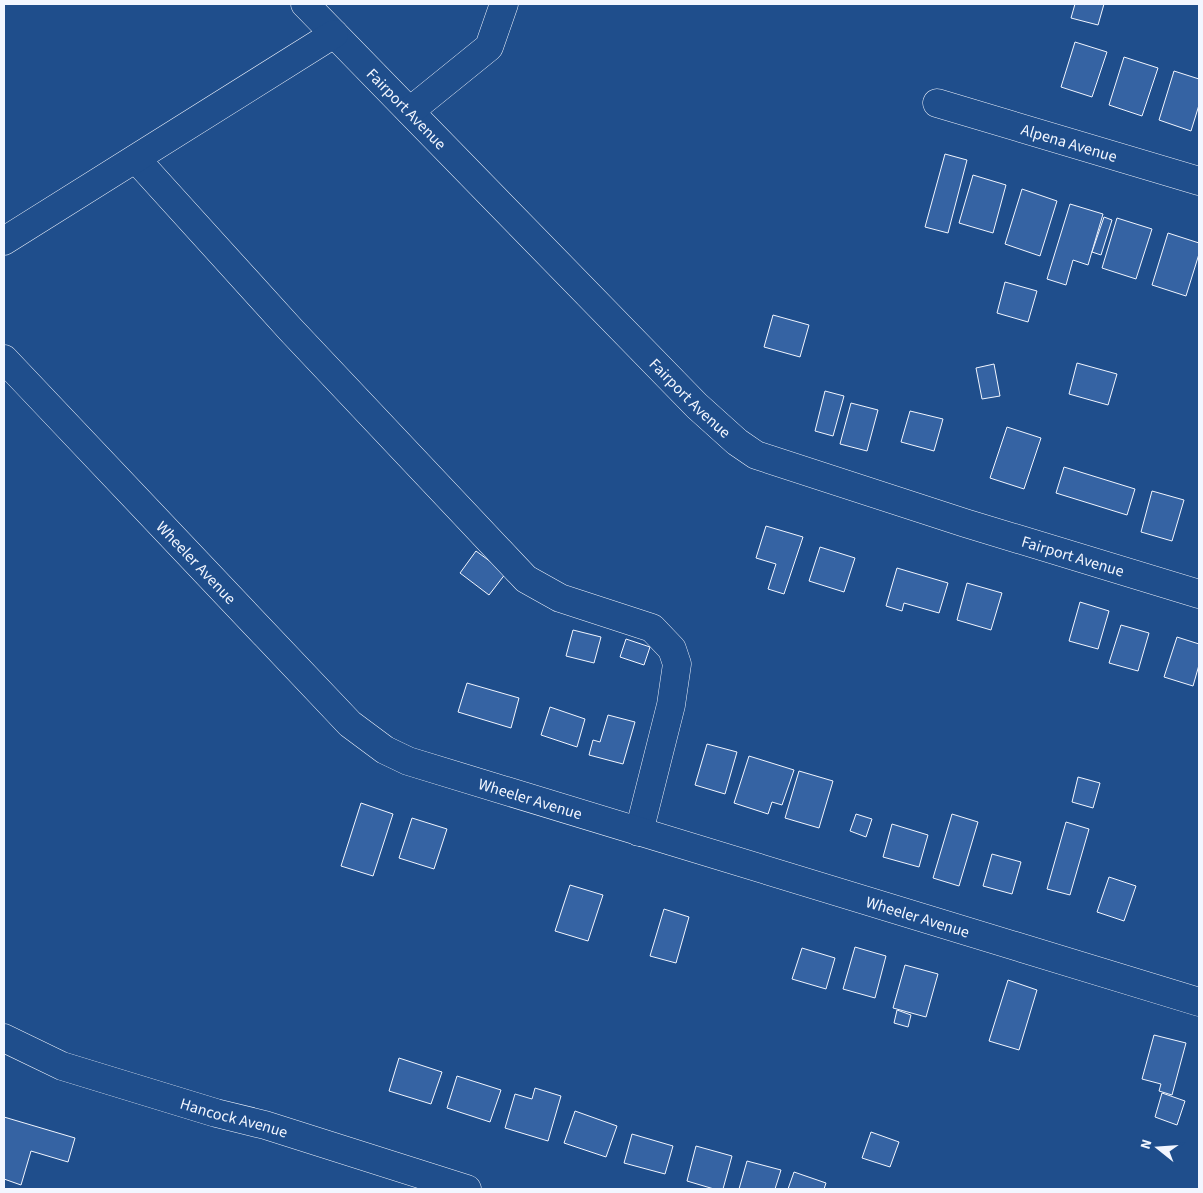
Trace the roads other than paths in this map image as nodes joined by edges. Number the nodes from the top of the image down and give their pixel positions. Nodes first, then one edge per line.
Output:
1 (305, 4) edge
2 (504, 4) edge
3 (334, 34) junction
4 (938, 103) dead end
5 (410, 111) junction
6 (136, 159) junction
7 (1199, 181) edge
8 (4, 241) edge
9 (4, 359) edge
10 (1199, 594) edge
11 (639, 832) junction
12 (1199, 1002) edge
13 (4, 1038) edge
14 (467, 1189) edge

1 - 3 street, Fairport Avenue
2 - 5 street
3 - 5 street, Fairport Avenue
3 - 6 street
4 - 7 street, Alpena Avenue
5 - 10 street, Fairport Avenue
6 - 8 street
6 - 11 street
9 - 11 street, Wheeler Avenue
11 - 12 street, Wheeler Avenue
13 - 14 street, Hancock Avenue

